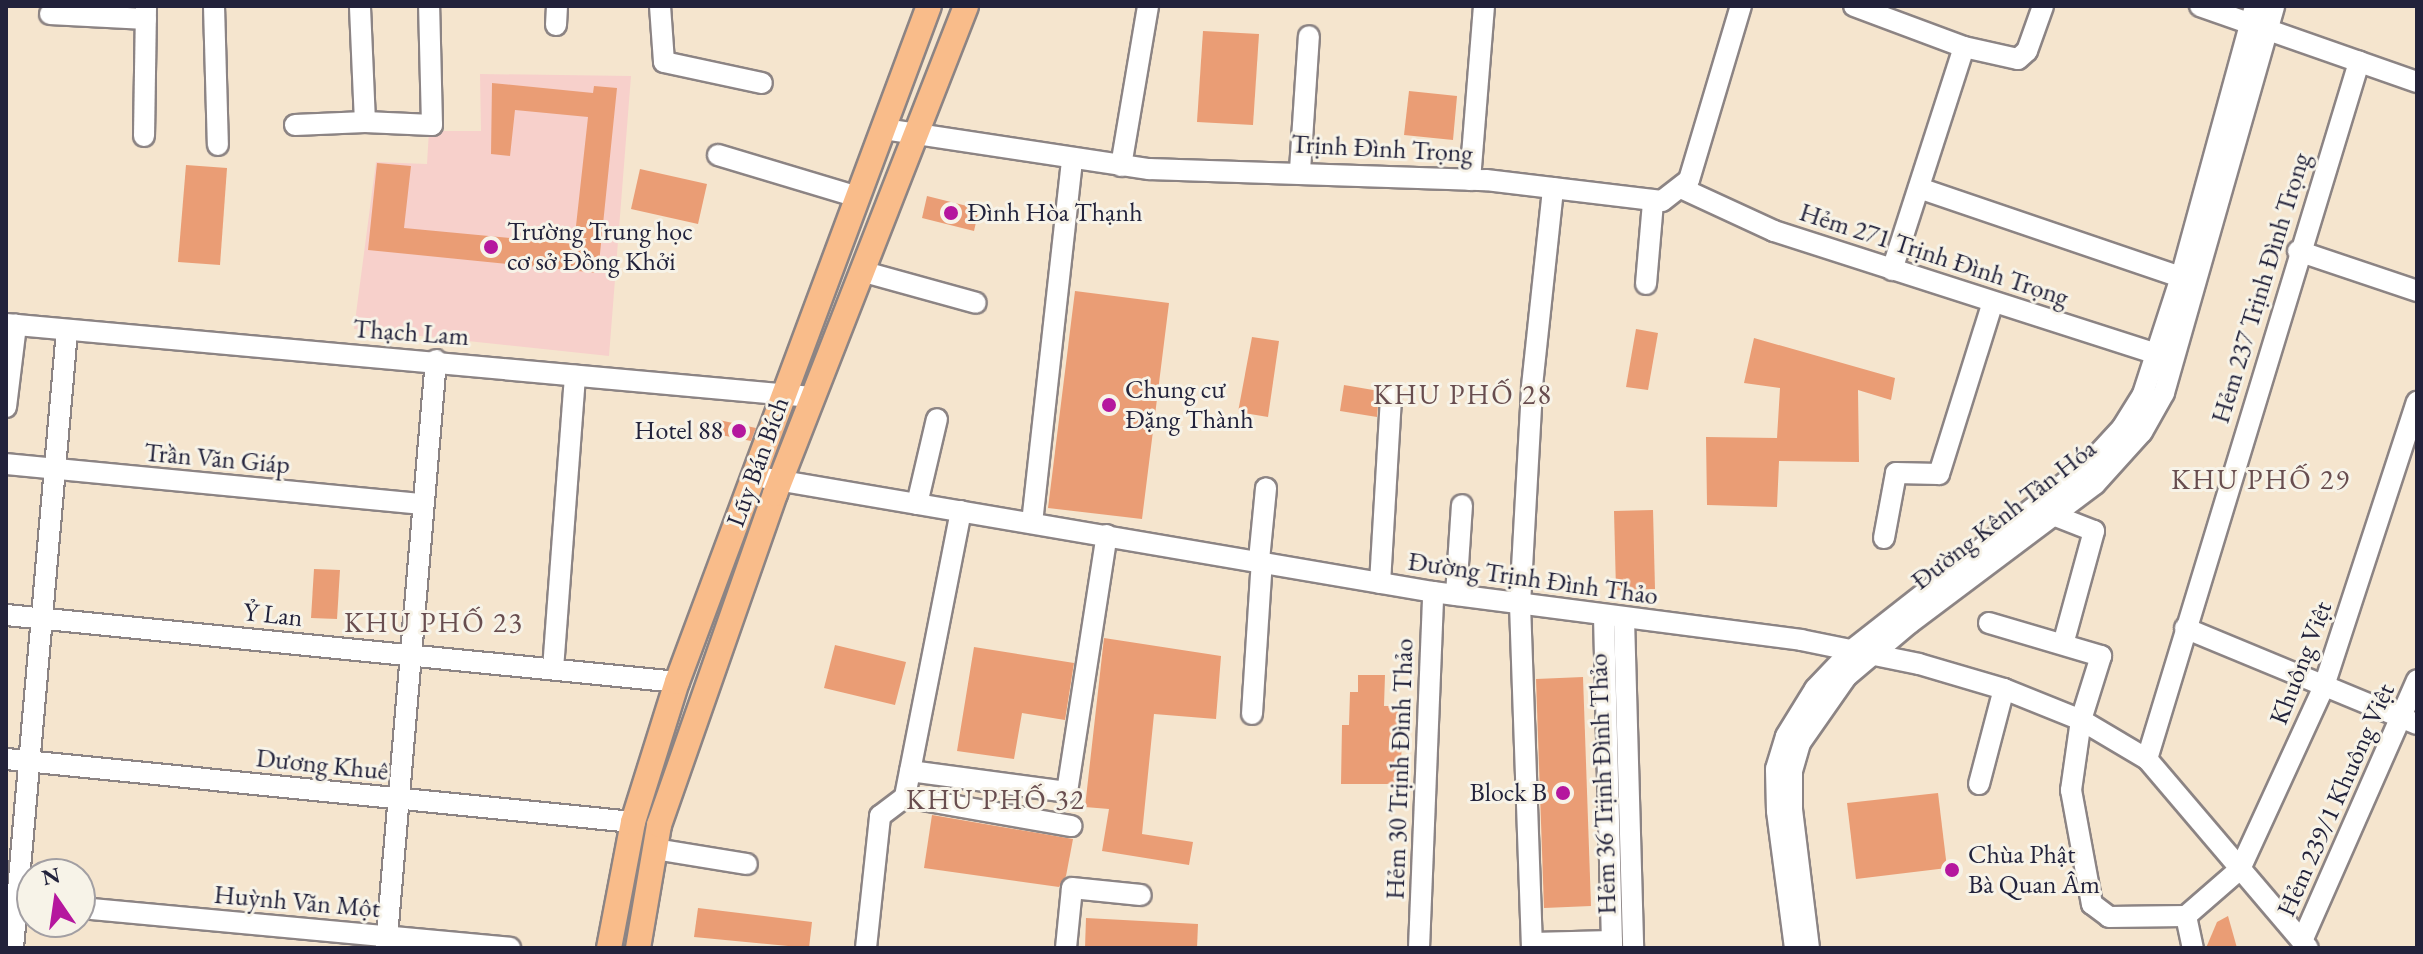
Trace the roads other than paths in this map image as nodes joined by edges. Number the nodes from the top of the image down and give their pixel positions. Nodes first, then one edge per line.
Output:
1 (214, 6) edge
2 (360, 6) edge
3 (429, 6) edge
4 (660, 6) edge
5 (929, 6) edge
6 (966, 6) edge
7 (1148, 6) edge
8 (1484, 6) edge
9 (1741, 6) edge
10 (1854, 6) edge
11 (2043, 6) edge
12 (2200, 6) edge
13 (2255, 6) edge
14 (2274, 6) edge
15 (146, 12) edge
16 (50, 14) dead end
17 (2257, 29) junction
18 (1309, 36) dead end
19 (1964, 47) junction
20 (2359, 62) junction
21 (2417, 82) edge
22 (762, 83) dead end
23 (365, 122) junction
24 (295, 125) dead end
25 (884, 129) junction
26 (915, 135) junction
27 (144, 136) dead end
28 (218, 145) dead end
29 (718, 155) dead end
30 (1072, 158) junction
31 (1121, 166) junction
32 (1300, 170) junction
33 (1470, 180) junction
34 (1553, 188) junction
35 (1919, 188) junction
36 (1683, 189) junction
37 (858, 197) junction
38 (1653, 202) junction
39 (2298, 251) junction
40 (1892, 270) junction
41 (861, 271) junction
42 (2181, 277) junction
43 (1646, 284) dead end
44 (2417, 291) edge
45 (1993, 302) junction
46 (976, 303) dead end
47 (11, 325) edge
48 (67, 331) junction
49 (2166, 357) junction
50 (436, 360) junction
51 (575, 376) junction
52 (782, 395) junction
53 (1391, 396) dead end
54 (812, 397) junction
55 (2417, 402) edge
56 (6, 407) edge
57 (937, 419) dead end
58 (6, 464) edge
59 (56, 471) junction
60 (754, 475) junction
61 (780, 481) junction
62 (1266, 488) dead end
63 (423, 504) junction
64 (917, 504) junction
65 (1462, 505) dead end
66 (957, 510) junction
67 (2053, 515) junction
68 (1032, 523) junction
69 (1107, 535) junction
70 (1884, 538) dead end
71 (1260, 560) junction
72 (1380, 583) junction
73 (1433, 592) junction
74 (1456, 595) junction
75 (1520, 604) junction
76 (6, 615) edge
77 (43, 618) junction
78 (1614, 618) junction
79 (1989, 623) dead end
80 (2185, 628) junction
81 (925, 644) dead end
82 (2063, 644) junction
83 (1862, 652) junction
84 (411, 655) junction
85 (553, 669) junction
86 (2417, 680) edge
87 (677, 682) junction
88 (2324, 686) junction
89 (2004, 689) junction
90 (1252, 714) dead end
91 (2081, 720) junction
92 (2410, 721) edge
93 (6, 759) edge
94 (2147, 759) junction
95 (30, 761) junction
96 (910, 771) junction
97 (1979, 784) dead end
98 (905, 797) junction
99 (398, 798) junction
100 (633, 822) junction
101 (1072, 826) dead end
102 (655, 849) junction
103 (22, 858) edge
104 (747, 864) dead end
105 (2240, 869) junction
106 (1141, 895) dead end
107 (96, 910) edge
108 (2186, 916) junction
109 (16, 925) edge
110 (386, 942) edge
111 (2305, 944) edge
112 (1612, 945) edge
113 (1532, 946) edge
114 (13, 948) edge
115 (510, 948) edge
116 (609, 948) edge
117 (638, 948) edge
118 (866, 948) edge
119 (1066, 948) edge
120 (1419, 948) edge
121 (1633, 948) edge
122 (1795, 948) edge
123 (1809, 948) edge
124 (2193, 948) edge

1 - 28 street
2 - 23 street
3 - 23 street
4 - 22 street
5 - 25 main road, Lũy Bán Bích
6 - 26 main road, Lũy Bán Bích
7 - 31 street
8 - 33 street
9 - 36 street
10 - 19 street
11 - 19 street
12 - 17 street
13 - 17 street, Đường Kênh Tân Hóa
14 - 17 street, Đường Kênh Tân Hóa
15 - 16 street
15 - 27 street
17 - 20 street
17 - 42 street, Đường Kênh Tân Hóa
17 - 49 street, Đường Kênh Tân Hóa
18 - 32 street
19 - 35 street
20 - 21 street
20 - 39 street, Hẻm 237 Trịnh Đình Trọng
23 - 24 street
25 - 26 street, Trịnh Đình Trọng
25 - 37 main road, Lũy Bán Bích
26 - 30 street, Trịnh Đình Trọng
26 - 41 main road, Lũy Bán Bích
29 - 37 street
30 - 31 street, Trịnh Đình Trọng
30 - 68 street
31 - 32 street, Trịnh Đình Trọng
32 - 33 street, Trịnh Đình Trọng
33 - 34 street, Trịnh Đình Trọng
34 - 38 street, Trịnh Đình Trọng
34 - 75 street
35 - 40 street
35 - 42 street
36 - 38 street
36 - 40 street, Hẻm 271 Trịnh Đình Trọng
37 - 52 main road, Lũy Bán Bích
38 - 43 street
39 - 44 street
39 - 80 street, Hẻm 237 Trịnh Đình Trọng
40 - 45 street, Hẻm 271 Trịnh Đình Trọng
41 - 46 street
41 - 54 main road, Lũy Bán Bích
42 - 49 street, Đường Kênh Tân Hóa
45 - 49 street, Hẻm 271 Trịnh Đình Trọng
45 - 70 street
47 - 48 street, Thạch Lam
47 - 56 street
48 - 50 street, Thạch Lam
48 - 59 street
49 - 67 street, Đường Kênh Tân Hóa
49 - 83 street, Đường Kênh Tân Hóa
50 - 51 street, Thạch Lam
50 - 63 street
51 - 52 street, Thạch Lam
51 - 85 street
52 - 54 street, Thạch Lam
52 - 60 main road, Lũy Bán Bích
53 - 72 street
54 - 61 main road, Lũy Bán Bích
55 - 88 street, Khuông Việt
57 - 64 street
58 - 59 street, Trần Văn Giáp
59 - 63 street, Trần Văn Giáp
59 - 77 street
60 - 61 street, Đường Trịnh Đình Thảo
60 - 87 main road, Lũy Bán Bích
61 - 64 street, Đường Trịnh Đình Thảo
61 - 102 main road, Lũy Bán Bích
62 - 71 street
63 - 84 street
64 - 66 street, Đường Trịnh Đình Thảo
65 - 74 street
66 - 68 street, Đường Trịnh Đình Thảo
66 - 81 street
66 - 96 street
67 - 82 street
67 - 83 street, Đường Kênh Tân Hóa
68 - 69 street, Đường Trịnh Đình Thảo
69 - 71 street, Đường Trịnh Đình Thảo
69 - 96 street
71 - 72 street, Đường Trịnh Đình Thảo
71 - 90 street
72 - 73 street, Đường Trịnh Đình Thảo
73 - 74 street, Đường Trịnh Đình Thảo
73 - 120 street, Hẻm 30 Trịnh Đình Thảo
74 - 75 street, Đường Trịnh Đình Thảo
75 - 78 street, Đường Trịnh Đình Thảo
75 - 113 street
76 - 77 street, Ỷ Lan
77 - 84 street, Ỷ Lan
77 - 95 street
78 - 83 street, Đường Trịnh Đình Thảo
78 - 112 street
78 - 121 street, Hẻm 36 Trịnh Đình Thảo
79 - 82 street
80 - 88 street
80 - 94 street, Hẻm 237 Trịnh Đình Trọng
82 - 91 street
83 - 89 street, Đường Trịnh Đình Thảo
83 - 122 street, Đường Kênh Tân Hóa
83 - 123 street, Đường Kênh Tân Hóa
84 - 85 street, Ỷ Lan
84 - 99 street
85 - 87 street, Ỷ Lan
86 - 92 street, Hẻm 239/1 Khuông Việt
87 - 100 main road, Lũy Bán Bích
88 - 92 street
88 - 105 street, Khuông Việt
89 - 91 street, Đường Trịnh Đình Thảo
89 - 97 street
91 - 94 street, Đường Trịnh Đình Thảo
91 - 108 street
92 - 111 street, Hẻm 239/1 Khuông Việt
93 - 95 street, Dương Khuê
94 - 105 street, Đường Trịnh Đình Thảo
95 - 99 street, Dương Khuê
95 - 103 street
96 - 98 street
98 - 101 street
98 - 118 street
99 - 100 street, Dương Khuê
99 - 110 street
100 - 116 main road, Lũy Bán Bích
102 - 104 street
102 - 117 main road, Lũy Bán Bích
105 - 108 street, Khuông Việt
105 - 111 street, Đường Trịnh Đình Thảo
106 - 119 street
107 - 110 street, Huỳnh Văn Một
108 - 124 street
109 - 114 street
110 - 115 street, Huỳnh Văn Một
112 - 113 street

